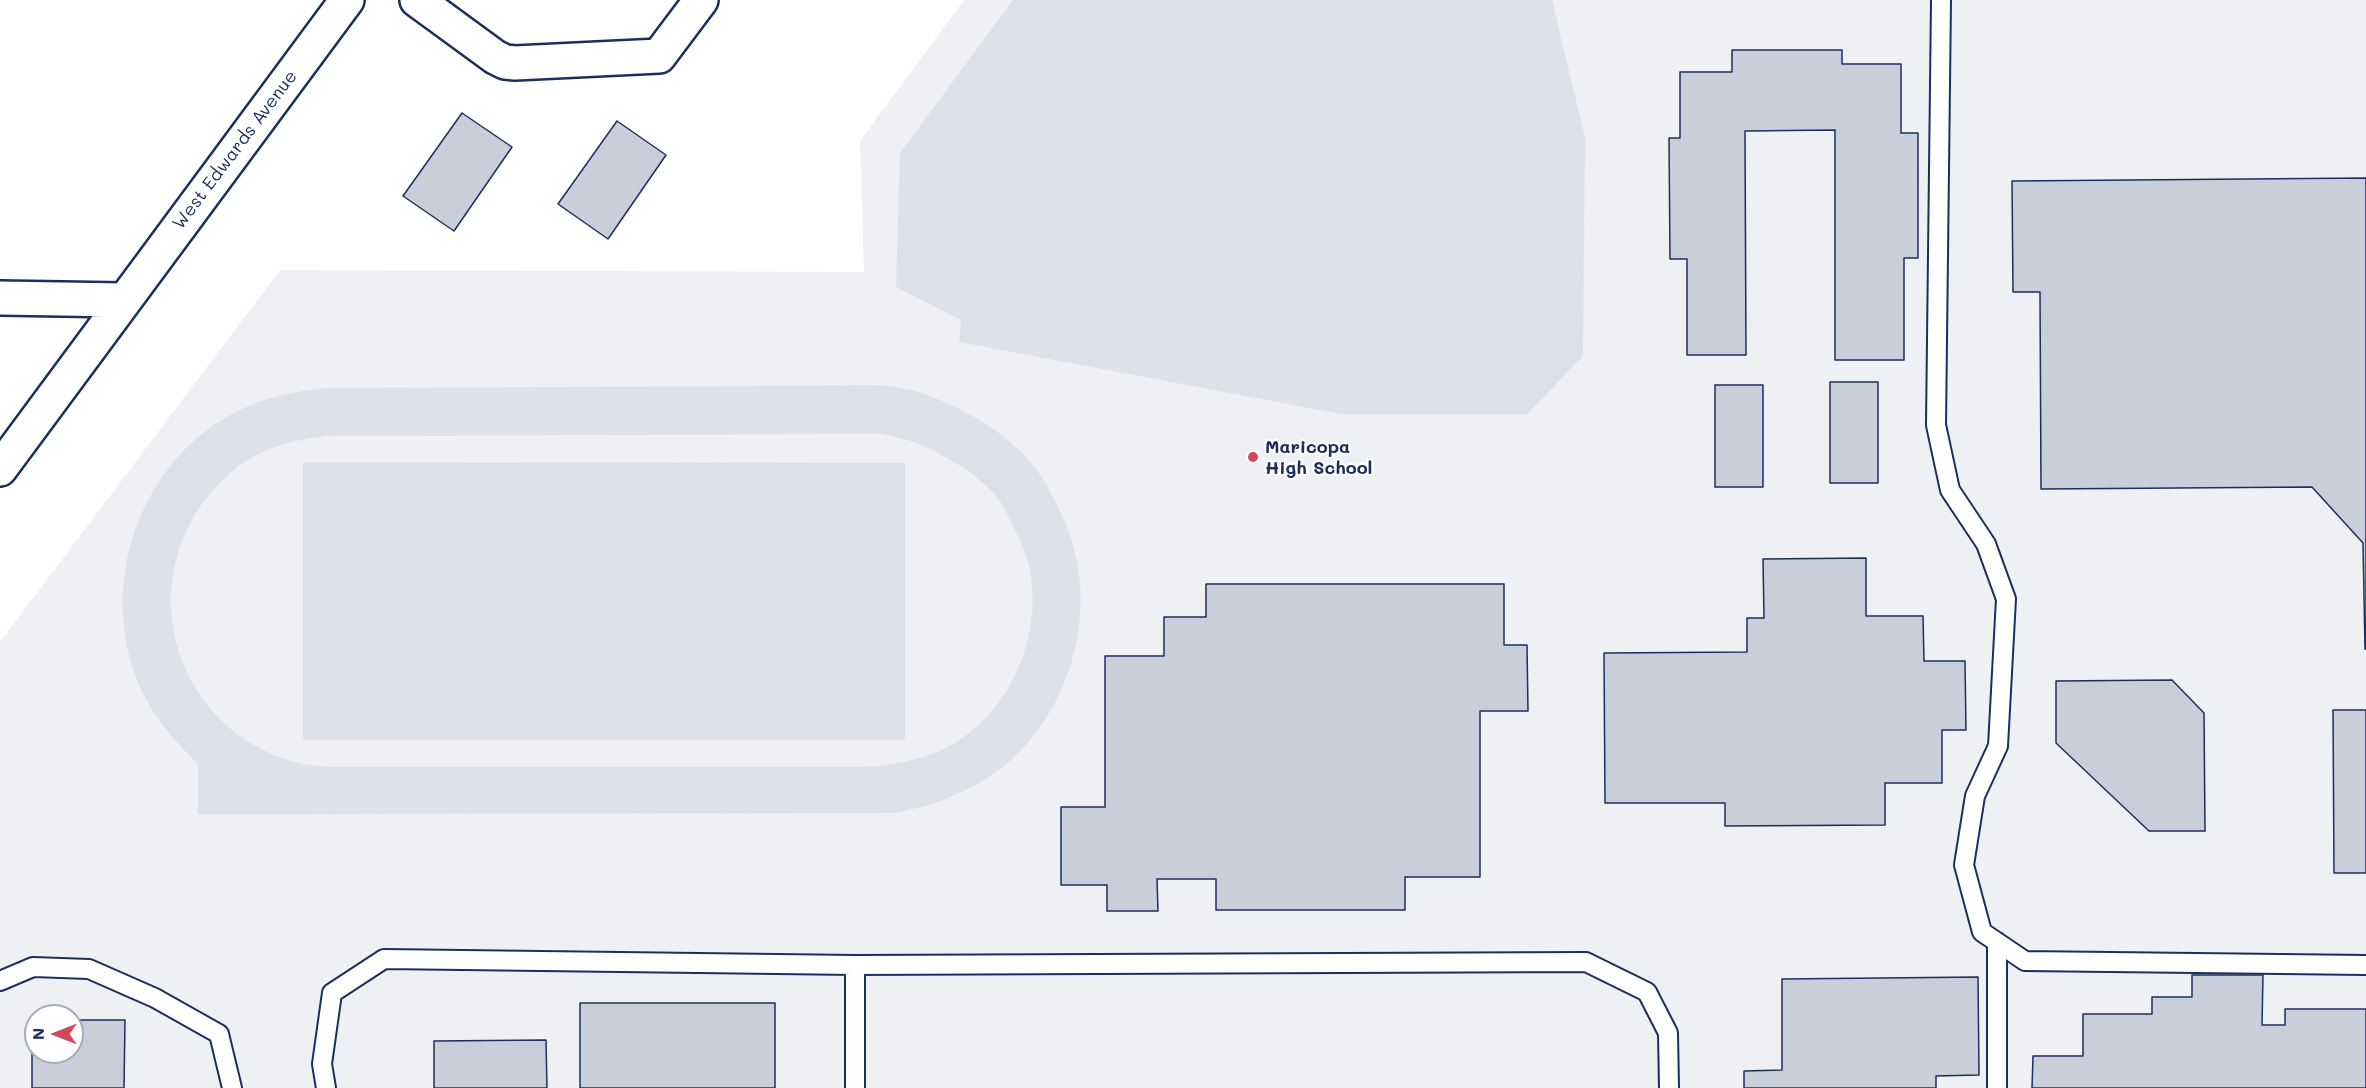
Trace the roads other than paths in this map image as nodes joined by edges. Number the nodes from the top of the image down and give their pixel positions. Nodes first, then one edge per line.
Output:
1 (347, 0) edge
2 (417, 0) edge
3 (700, 0) edge
4 (1941, 0) edge
5 (0, 298) edge
6 (123, 300) junction
7 (0, 469) edge
8 (1997, 942) junction
9 (855, 965) junction
10 (2366, 965) edge
11 (0, 981) edge
12 (232, 1088) edge
13 (326, 1088) edge
14 (855, 1088) edge
15 (1669, 1088) edge
16 (1997, 1088) edge

1 - 6 street, West Edwards Avenue
2 - 3 street
4 - 8 lane
5 - 6 street
6 - 7 street, West Edwards Avenue
8 - 10 lane
8 - 16 lane
9 - 13 lane
9 - 14 lane
9 - 15 lane
11 - 12 lane

